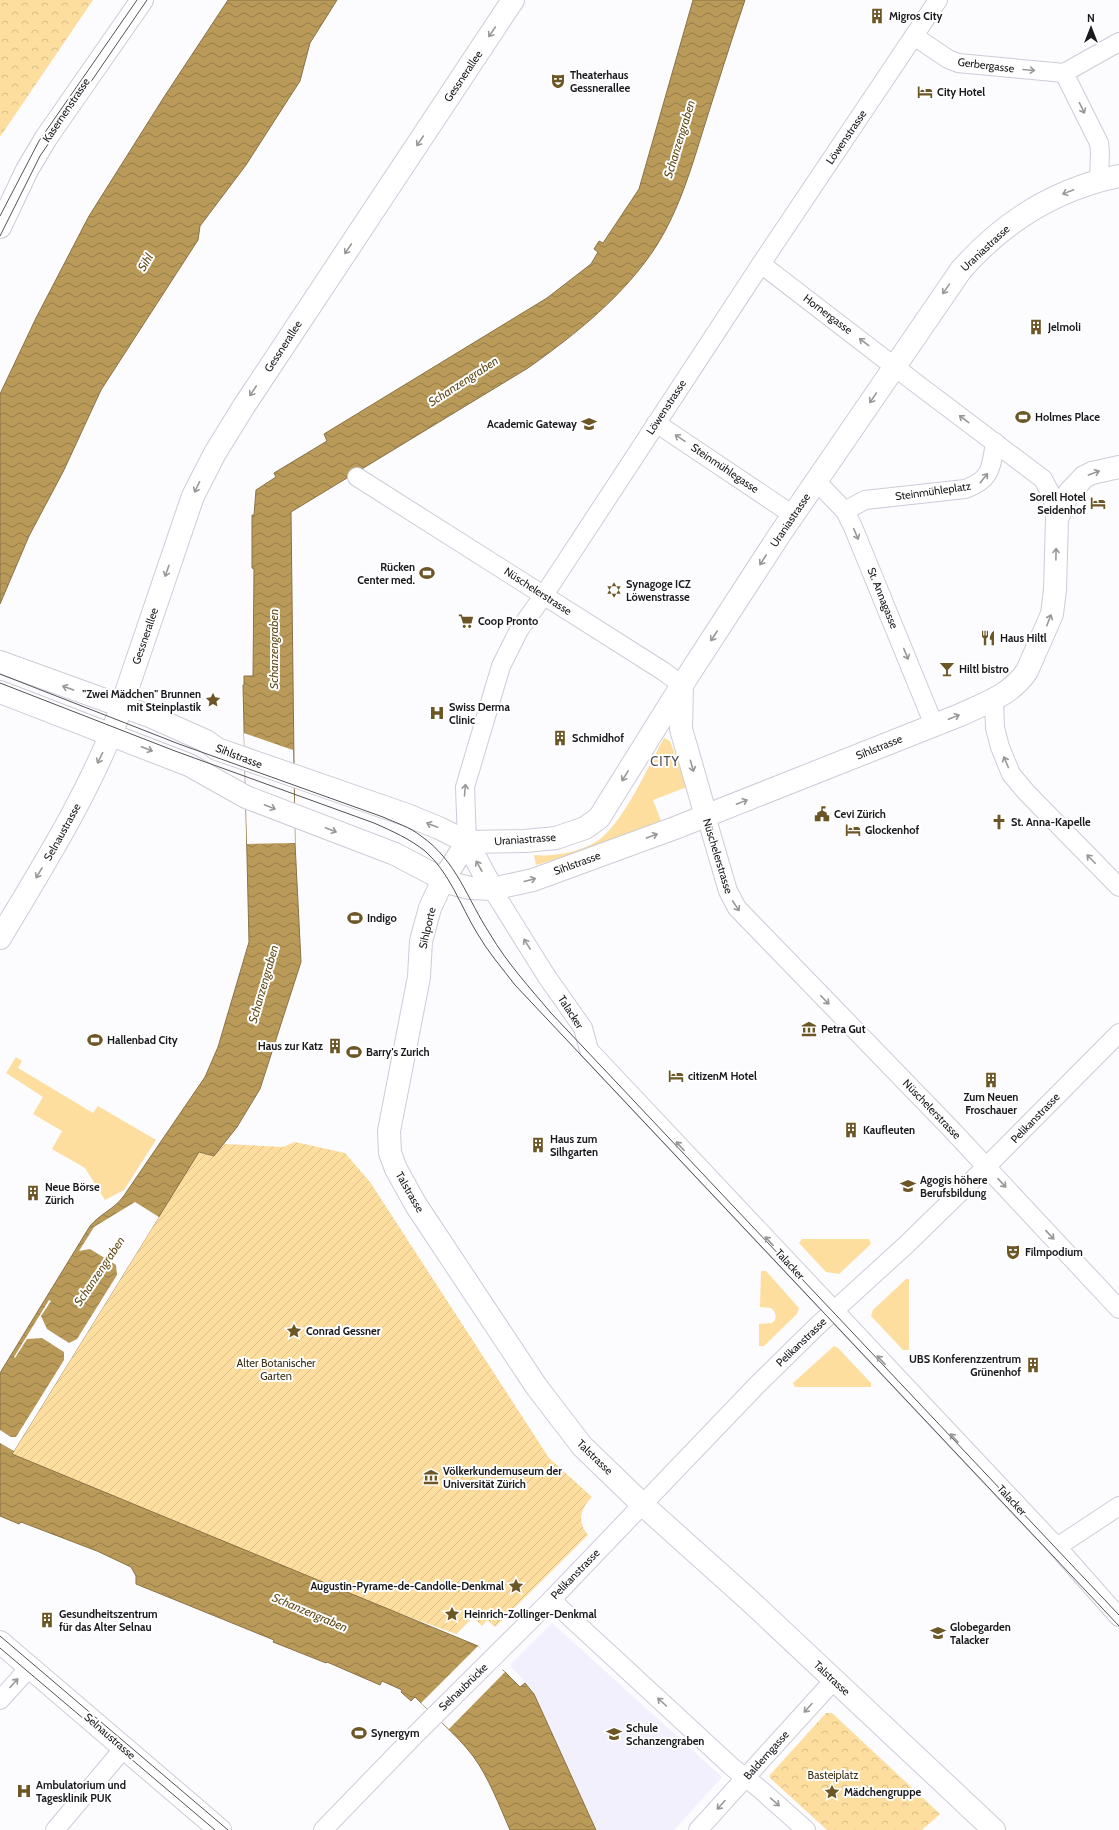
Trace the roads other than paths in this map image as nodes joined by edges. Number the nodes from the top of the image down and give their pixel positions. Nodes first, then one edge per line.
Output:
1 (142, 0) edge
2 (513, 0) edge
3 (938, 0) edge
4 (914, 36) junction
5 (1119, 42) edge
6 (1064, 73) junction
7 (1109, 179) edge
8 (0, 227) edge
9 (761, 264) junction
10 (895, 366) junction
11 (656, 423) junction
12 (995, 442) junction
13 (1119, 467) edge
14 (357, 477) dead end
15 (816, 481) junction
16 (845, 511) junction
17 (793, 515) junction
18 (1057, 519) junction
19 (544, 595) junction
20 (6, 664) edge
21 (682, 685) junction
22 (0, 693) edge
23 (994, 699) junction
24 (116, 721) junction
25 (934, 725) junction
26 (706, 816) junction
27 (467, 842) junction
28 (443, 880) junction
29 (1119, 887) edge
30 (492, 889) junction
31 (0, 938) edge
32 (419, 978) joint
33 (1119, 1033) edge
34 (986, 1167) junction
35 (1119, 1309) edge
36 (834, 1310) junction
37 (643, 1505) junction
38 (1119, 1506) edge
39 (1057, 1547) junction
40 (552, 1599) junction
41 (1119, 1617) edge
42 (0, 1642) edge
43 (492, 1660) joint
44 (30, 1667) junction
45 (834, 1680) junction
46 (0, 1700) edge
47 (124, 1748) junction
48 (746, 1777) junction
49 (55, 1830) edge
50 (220, 1830) edge
51 (323, 1830) edge
52 (698, 1830) edge
53 (806, 1830) edge
54 (994, 1830) edge

1 - 8 street, Kasernenstrasse
2 -> 24 street, Gessnerallee
3 - 4 street, Löwenstrasse
4 -> 6 street, Gerbergasse
4 - 9 street, Löwenstrasse
5 - 6 street
6 -> 7 street
7 -> 10 street, Uraniastrasse
10 -> 9 street, Hornergasse
9 - 11 street, Löwenstrasse
12 -> 10 street
10 -> 15 street, Uraniastrasse
17 -> 11 street, Steinmühlegasse
11 - 19 street, Löwenstrasse
16 -> 12 street, Steinmühleplatz
12 - 18 street
18 -> 13 street, Sihlstrasse
14 - 19 street, Nüschelerstrasse
15 - 16 street, St. Annagasse
15 - 17 street, Uraniastrasse
16 -> 25 street, St. Annagasse
17 -> 21 street, Uraniastrasse
23 -> 18 street, Sihlstrasse
19 - 21 street, Nüschelerstrasse
27 -> 19 street, Löwenstrasse
24 -> 20 street, Sihlstrasse
21 -> 26 street, Nüschelerstrasse
21 -> 27 street, Uraniastrasse
22 - 24 street, Sihlstrasse
25 -> 23 street, Sihlstrasse
29 -> 23 street
27 -> 24 street, Sihlstrasse
24 -> 28 street, Sihlstrasse
24 -> 31 street, Selnaustrasse
26 -> 25 street, Sihlstrasse
30 -> 26 street, Sihlstrasse
26 -> 34 street, Nüschelerstrasse
27 - 28 street, Sihlporte
30 -> 27 street
28 - 30 street
28 - 32 street, Sihlporte
36 -> 30 street, Talacker
32 - 37 street, Talstrasse
33 - 34 street, Pelikanstrasse
34 -> 35 street, Nüschelerstrasse
34 - 36 street, Pelikanstrasse
36 - 37 street, Pelikanstrasse
39 -> 36 street, Talacker
37 - 40 street, Pelikanstrasse
37 - 45 street, Talstrasse
38 - 39 street
39 - 41 street, Talacker
40 - 43 street, Pelikanstrasse
48 -> 40 street
42 - 44 street, Selnaustrasse
43 - 51 street, Selnaubrücke
46 -> 44 street
44 - 47 street, Selnaustrasse
45 -> 48 street, Balderngasse
45 - 54 street, Talstrasse
47 - 49 street
47 - 50 street, Selnaustrasse
48 -> 52 street, Balderngasse
48 -> 53 street

